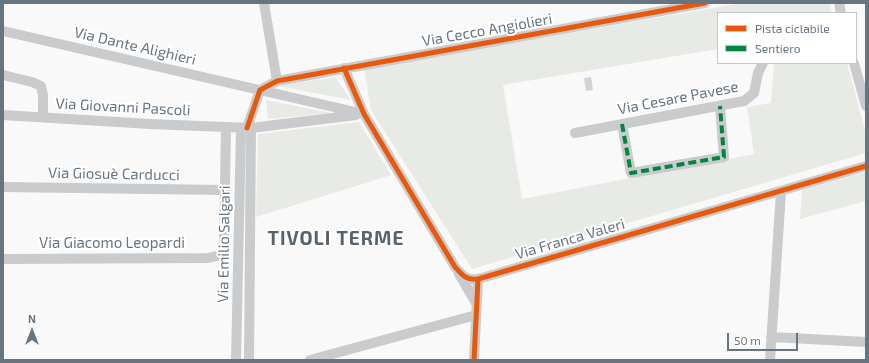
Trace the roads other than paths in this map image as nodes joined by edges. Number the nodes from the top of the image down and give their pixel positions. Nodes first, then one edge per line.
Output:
1 (264, 3) edge
2 (705, 3) edge
3 (3, 31) edge
4 (762, 64) edge
5 (854, 64) edge
6 (344, 68) junction
7 (3, 75) edge
8 (277, 81) junction
9 (260, 90) junction
10 (720, 106) junction
11 (866, 106) edge
12 (364, 114) junction
13 (3, 115) edge
14 (43, 117) junction
15 (622, 124) junction
16 (226, 127) junction
17 (246, 128) junction
18 (575, 133) dead end
19 (866, 166) edge
20 (3, 188) edge
21 (225, 190) junction
22 (780, 192) junction
23 (3, 259) edge
24 (455, 267) junction
25 (478, 279) junction
26 (476, 303) junction
27 (476, 315) junction
28 (771, 338) junction
29 (866, 342) edge
30 (236, 360) edge
31 (249, 360) edge
32 (310, 360) edge
33 (474, 360) edge
34 (770, 360) edge

1 - 8 street
2 - 6 street, Via Cecco Angiolieri
3 - 9 street, Via Dante Alighieri
4 - 10 street, Via Cesare Pavese
5 - 11 street
6 - 8 street, Via Cecco Angiolieri
6 - 12 street
7 - 14 street
8 - 9 street, Via Cecco Angiolieri
9 - 12 street, Via Dante Alighieri
9 - 17 street
10 - 15 street, Via Cesare Pavese
10 - 15 street
12 - 17 street, Via Giovanni Pascoli
12 - 24 street
13 - 14 street, Via Giovanni Pascoli
14 - 16 street, Via Giovanni Pascoli
15 - 18 street, Via Cesare Pavese
16 - 17 street, Via Giovanni Pascoli
16 - 21 street
17 - 30 street, Via Emilio Salgari
17 - 31 street, Via Emilio Salgari
19 - 22 street, Via Franca Valeri
20 - 21 street, Via Giosuè Carducci
21 - 23 street, Via Giacomo Leopardi
22 - 25 street, Via Franca Valeri
22 - 28 street
24 - 25 street
24 - 26 street
25 - 26 street
26 - 27 street
27 - 32 street
27 - 33 street
28 - 29 street
28 - 34 street

